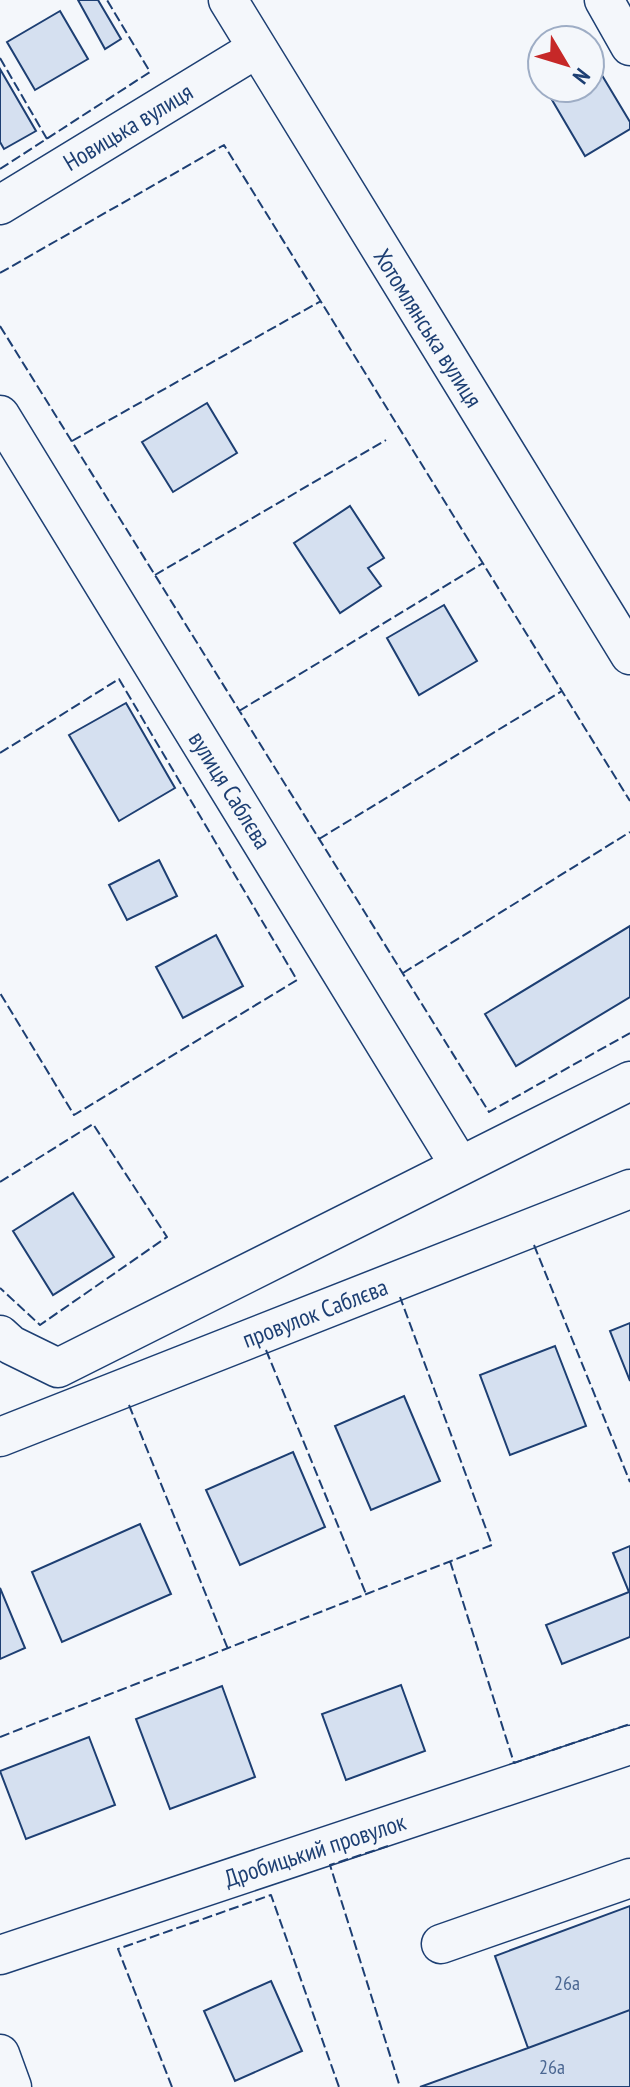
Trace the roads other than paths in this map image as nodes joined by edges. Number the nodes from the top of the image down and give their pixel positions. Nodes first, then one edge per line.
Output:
1 (228, 0) edge
2 (604, 0) edge
3 (630, 46) edge
4 (256, 49) junction
5 (0, 205) edge
6 (0, 415) edge
7 (630, 655) edge
8 (630, 1081) edge
9 (460, 1166) junction
10 (630, 1189) edge
11 (0, 1335) edge
12 (0, 1437) edge
13 (630, 1745) edge
14 (630, 1878) edge
15 (441, 1944) dead end
16 (0, 1955) edge
17 (0, 2054) edge
18 (12, 2087) edge

1 - 4 street, Хотомлянська вулиця
2 - 3 street
4 - 5 street, Новицька вулиця
4 - 7 street, Хотомлянська вулиця
6 - 9 street, вулиця Саблєва
8 - 9 street
9 - 11 street
10 - 12 street, провулок Саблєва
13 - 16 street, Дробицький провулок
14 - 15 street
17 - 18 street

